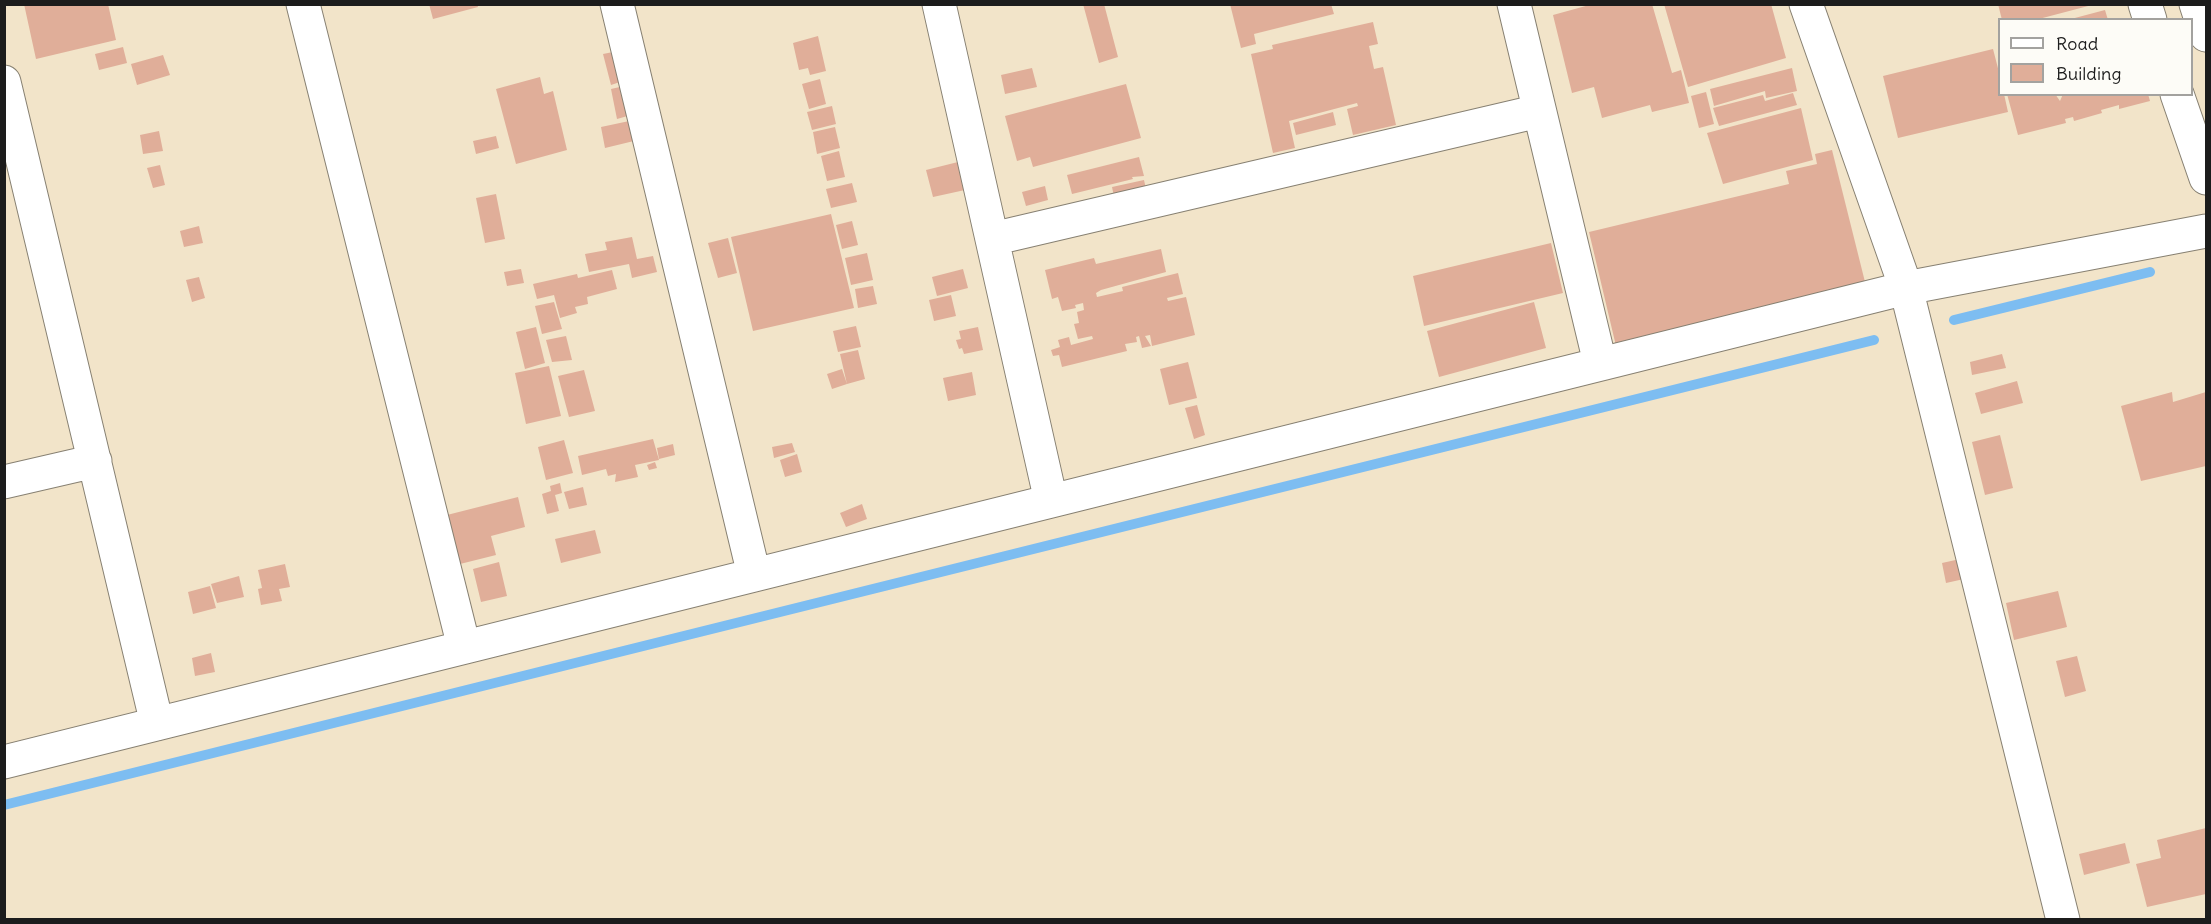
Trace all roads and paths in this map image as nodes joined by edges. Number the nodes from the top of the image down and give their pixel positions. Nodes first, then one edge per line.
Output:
1 (303, 4) edge
2 (617, 4) edge
3 (939, 4) edge
4 (1514, 4) edge
5 (1806, 4) edge
6 (2196, 4) edge
7 (2206, 35) edge
8 (4, 82) edge
9 (2178, 96) edge
10 (1539, 111) junction
11 (2206, 178) edge
12 (2206, 231) edge
13 (992, 239) junction
14 (1906, 288) junction
15 (1600, 363) junction
16 (95, 461) junction
17 (4, 482) edge
18 (1051, 501) junction
19 (754, 575) junction
20 (464, 647) junction
21 (158, 723) junction
22 (4, 762) edge
23 (2063, 920) edge

1 - 20 street
2 - 19 street
3 - 13 street
4 - 10 street
5 - 14 street
6 - 7 street
8 - 16 street
9 - 11 street
10 - 13 street
10 - 15 street
12 - 14 street
13 - 18 street
14 - 15 street
14 - 23 street
15 - 18 street
16 - 17 street
16 - 21 street
18 - 19 street
19 - 20 street
20 - 21 street
21 - 22 street

